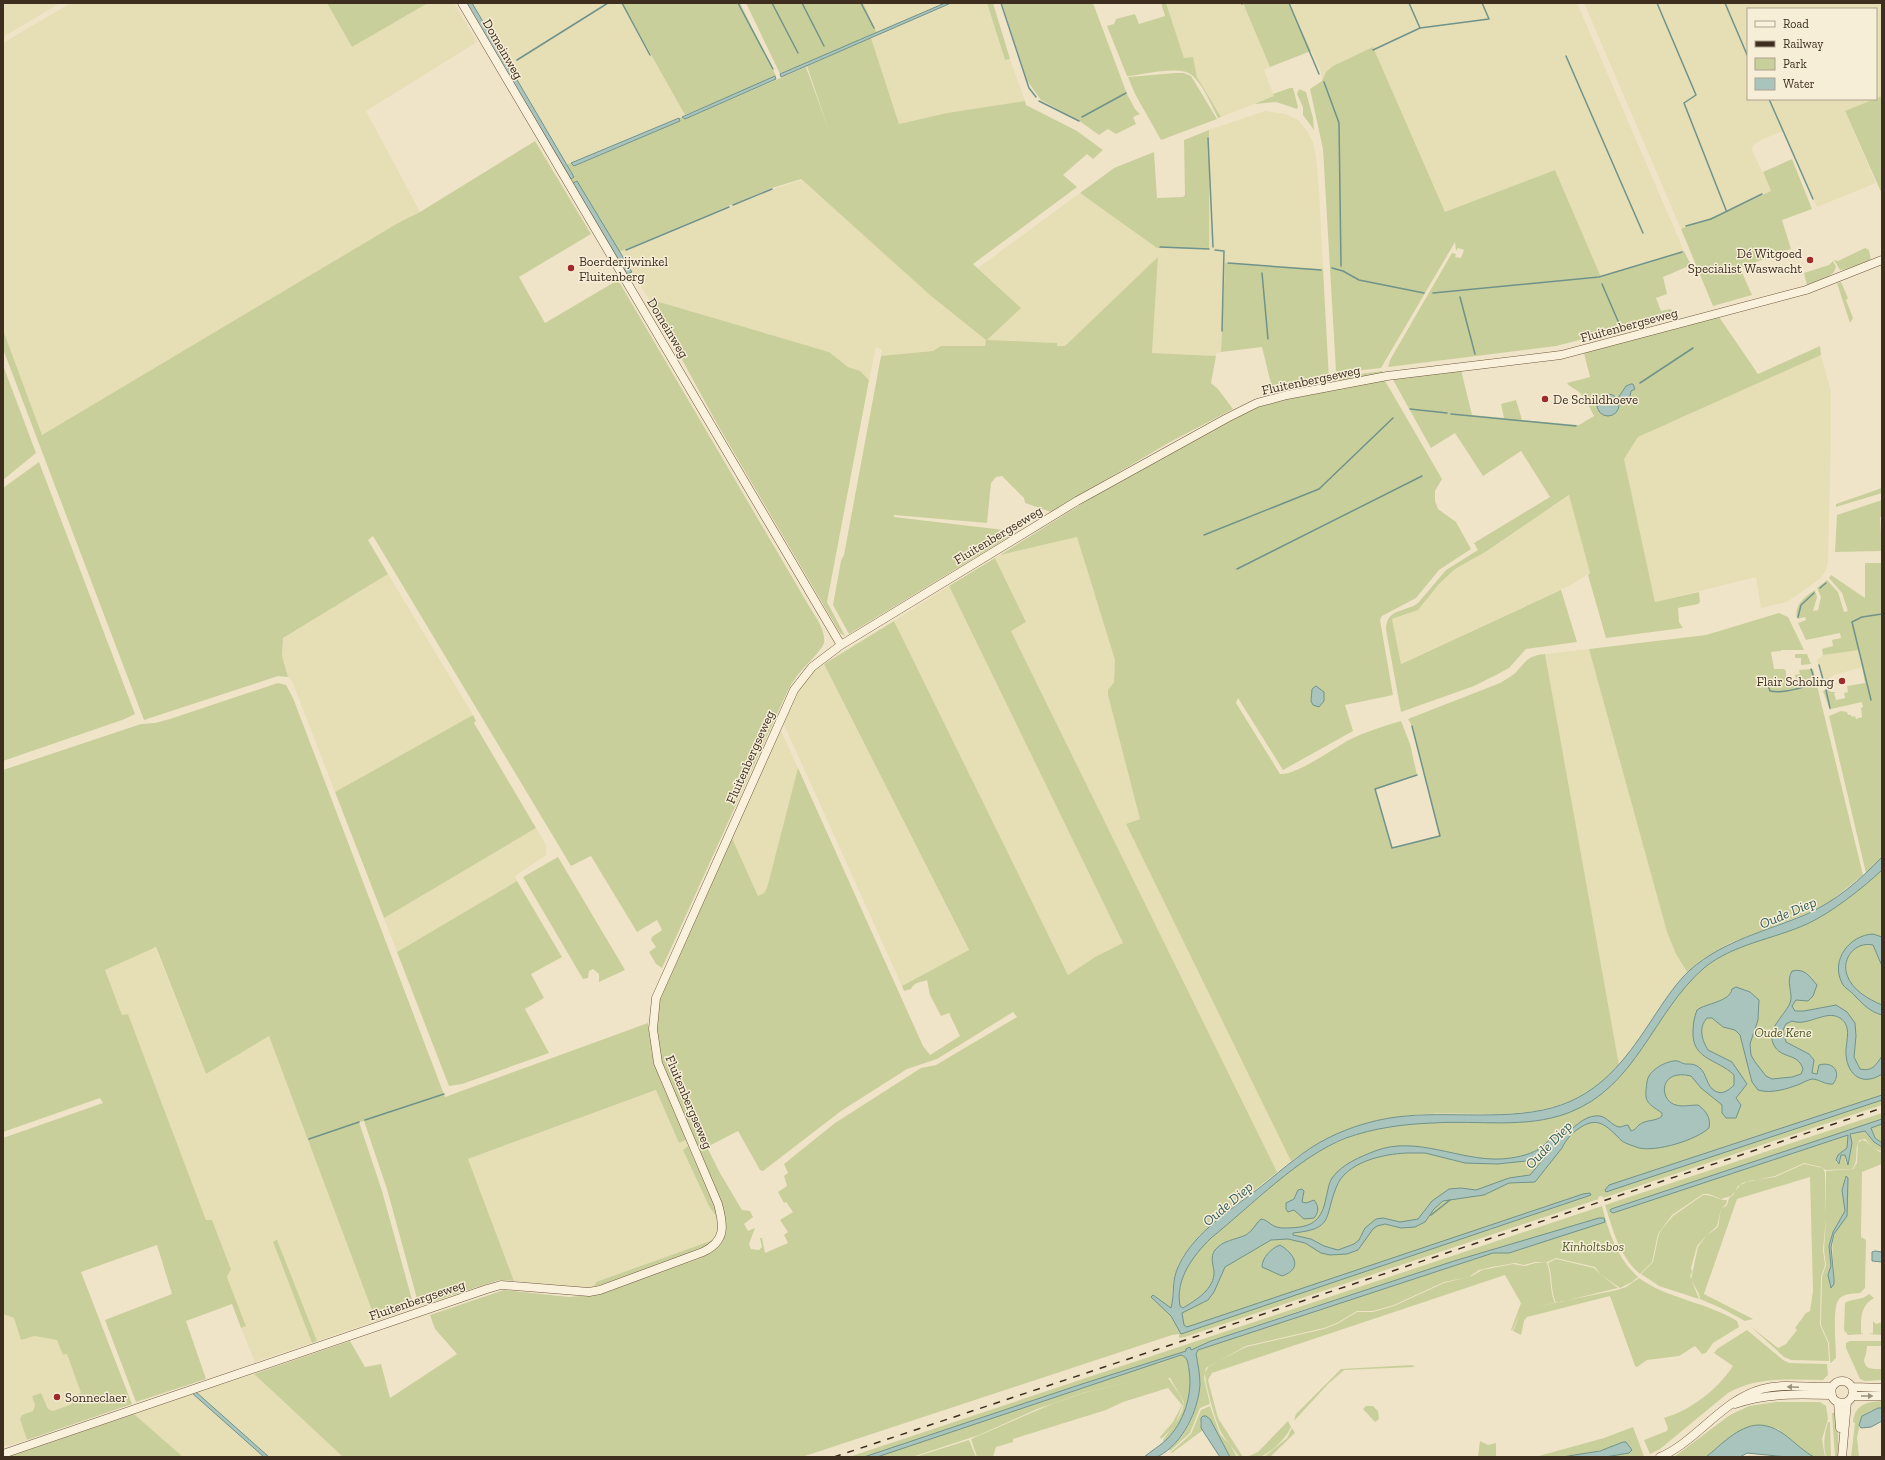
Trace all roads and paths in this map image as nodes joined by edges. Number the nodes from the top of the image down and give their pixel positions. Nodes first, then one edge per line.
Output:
1 (462, 3) edge
2 (1882, 260) edge
3 (841, 645) junction
4 (1853, 1388) junction
5 (1882, 1388) edge
6 (1832, 1391) junction
7 (1882, 1396) edge
8 (1850, 1399) junction
9 (1838, 1402) junction
10 (1842, 1444) junction
11 (3, 1454) edge
12 (1660, 1457) edge
13 (1842, 1457) edge

1 - 3 street, Domeinweg
2 - 3 street, Fluitenbergseweg
3 - 11 street, Fluitenbergseweg
4 - 5 street
4 - 6 street
4 - 8 street
6 - 9 street
6 - 12 street
8 -> 7 street
8 - 9 street
8 - 10 street
9 - 10 street
10 - 13 street

